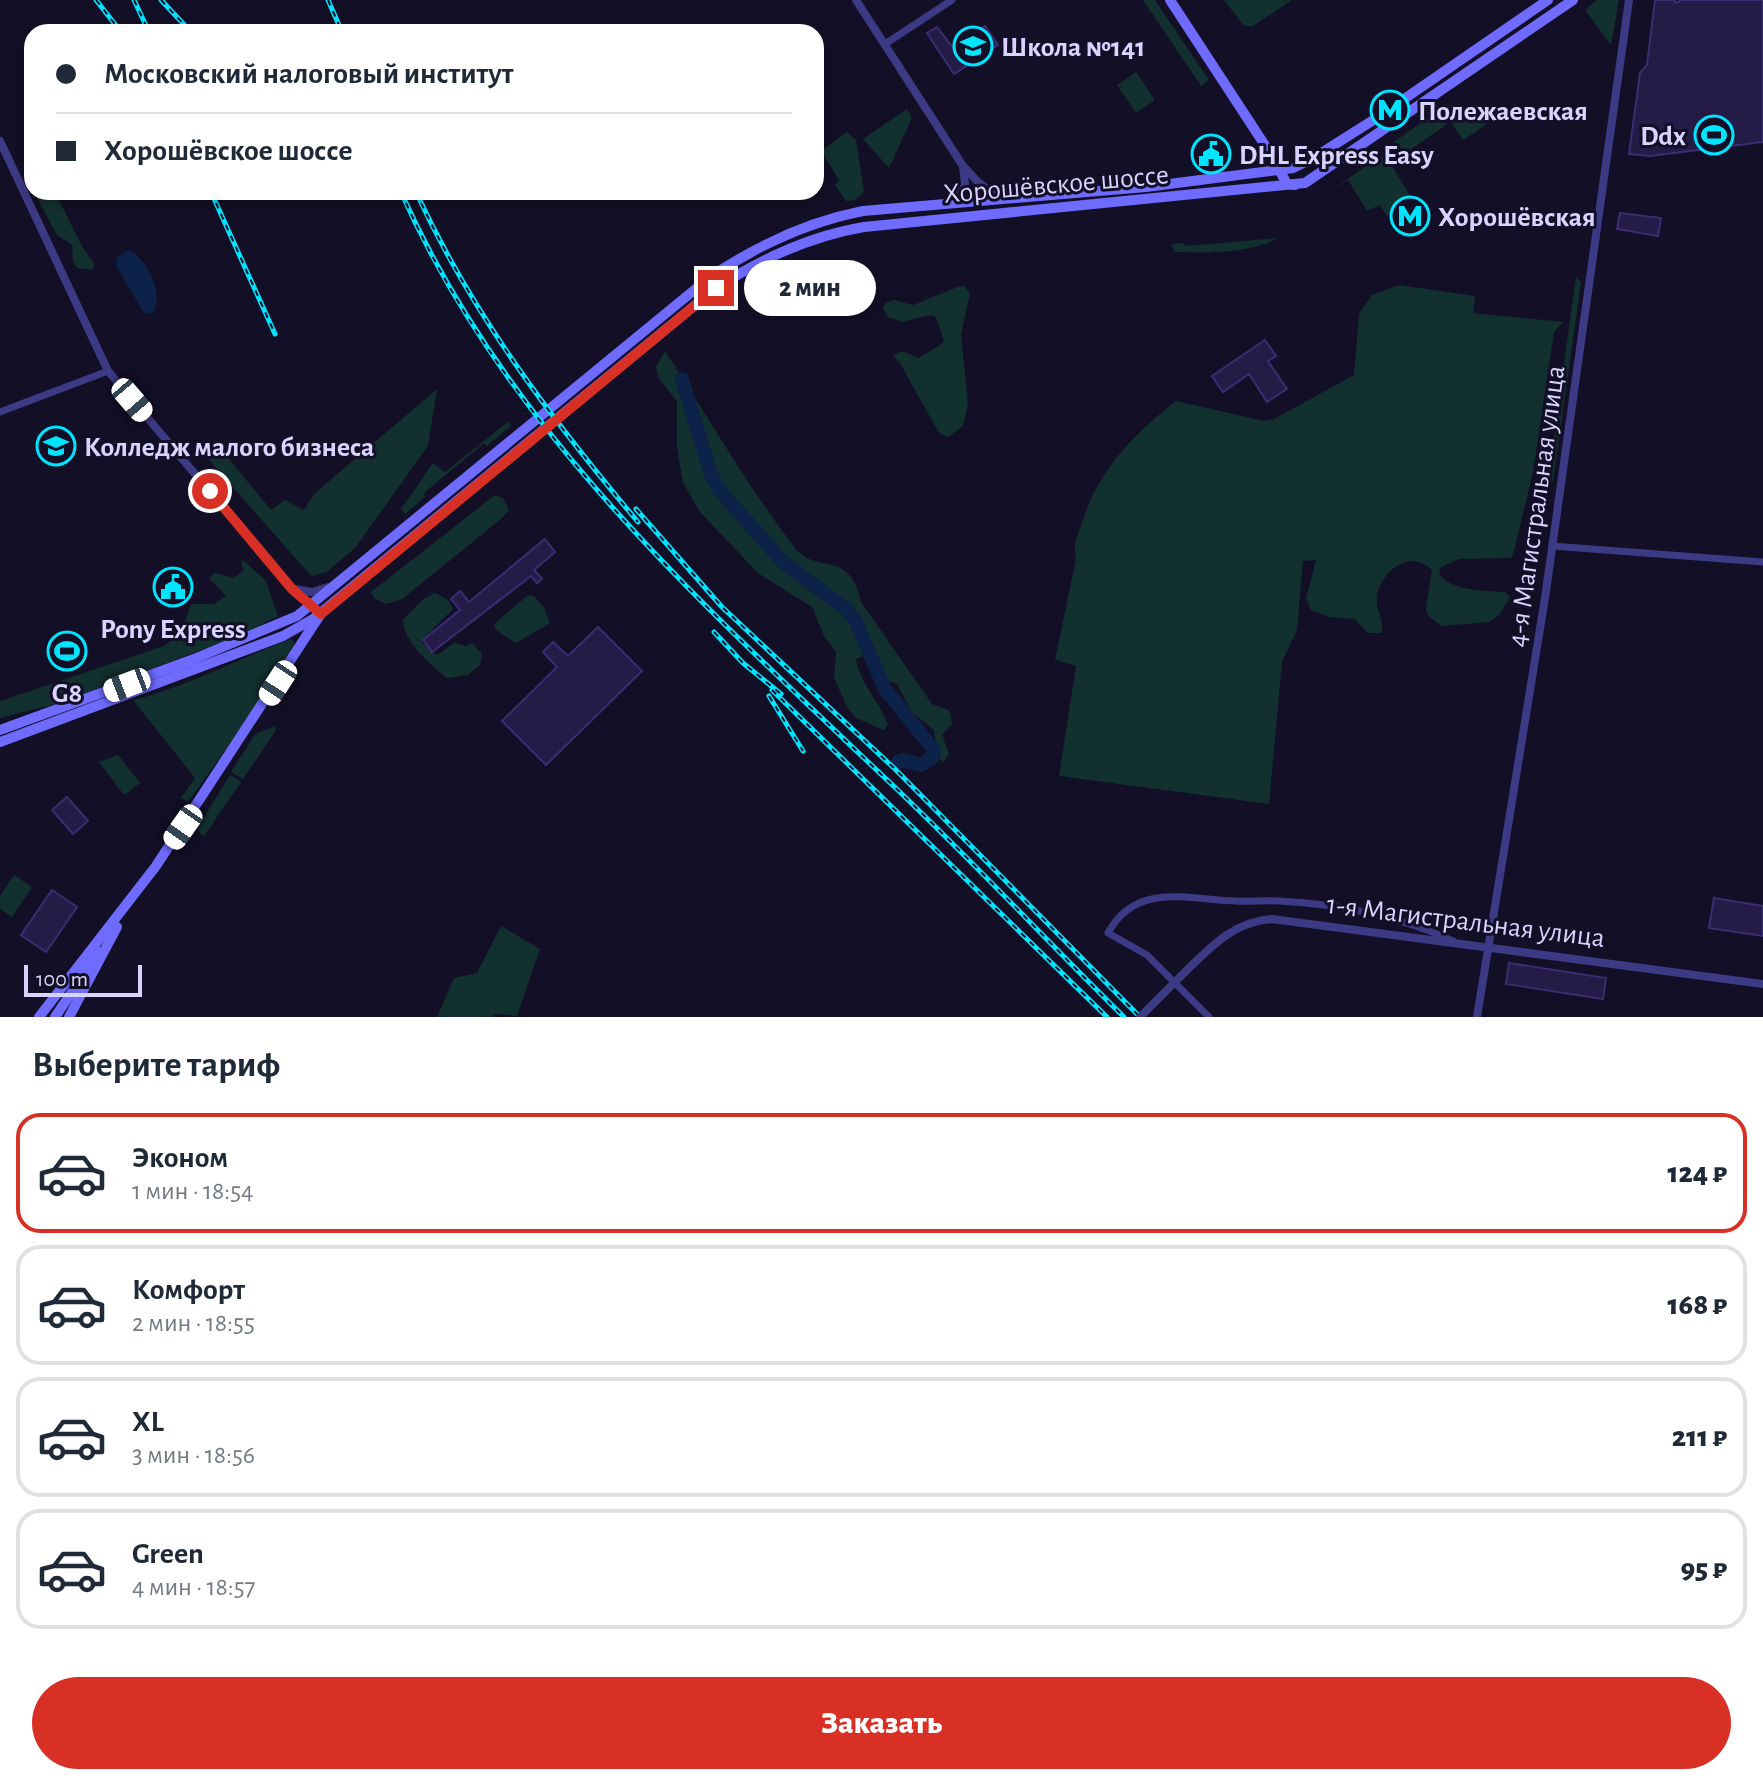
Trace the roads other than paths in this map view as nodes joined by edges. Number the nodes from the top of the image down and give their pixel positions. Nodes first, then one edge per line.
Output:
1 (856, 0) edge
2 (952, 0) edge
3 (1170, 0) edge
4 (1548, 0) edge
5 (1573, 0) edge
6 (1629, 0) edge
7 (885, 44) junction
8 (0, 141) edge
9 (963, 166) junction
10 (1278, 171) junction
11 (1297, 185) junction
12 (1258, 189) junction
13 (24, 192) edge
14 (1000, 199) junction
15 (28, 200) edge
16 (949, 204) junction
17 (108, 371) junction
18 (0, 412) edge
19 (1552, 546) junction
20 (1763, 562) edge
21 (335, 583) junction
22 (292, 589) junction
23 (311, 606) junction
24 (321, 614) junction
25 (306, 624) junction
26 (283, 636) junction
27 (298, 652) junction
28 (0, 730) edge
29 (0, 742) edge
30 (139, 890) junction
31 (119, 922) junction
32 (1457, 943) junction
33 (1488, 947) junction
34 (1763, 984) edge
35 (39, 1017) edge
36 (55, 1017) edge
37 (69, 1017) edge
38 (1140, 1017) edge
39 (1209, 1017) edge
40 (1477, 1017) edge

1 - 7 street
2 - 7 street
3 - 10 main road
4 - 10 main road, Хорошёвское шоссе
5 - 11 main road, Хорошёвское шоссе
6 - 19 street, 4-я Магистральная улица
7 - 9 street
8 - 13 street
9 - 14 street
9 - 16 street
10 - 11 main road
10 - 12 main road
10 - 14 main road, Хорошёвское шоссе
11 - 12 main road, Хорошёвское шоссе
12 - 24 main road, Хорошёвское шоссе
14 - 16 main road, Хорошёвское шоссе
15 - 17 street
16 - 21 main road, Хорошёвское шоссе
17 - 18 street
17 - 22 street
19 - 20 street
19 - 33 street, 4-я Магистральная улица
21 - 22 street
21 - 23 main road, Хорошёвское шоссе
22 - 23 street
23 - 24 street
23 - 25 main road
23 - 28 main road, Хорошёвское шоссе
24 - 25 main road
24 - 27 main road
25 - 26 main road
25 - 27 main road
26 - 27 main road
26 - 29 main road
27 - 30 main road
30 - 31 main road
30 - 35 main road
31 - 36 main road
31 - 37 main road
32 - 33 street, 1-я Магистральная улица
32 - 38 street, 1-я Магистральная улица, bridge
32 - 39 street
33 - 34 street, 1-я Магистральная улица
33 - 40 street, 4-я Магистральная улица

